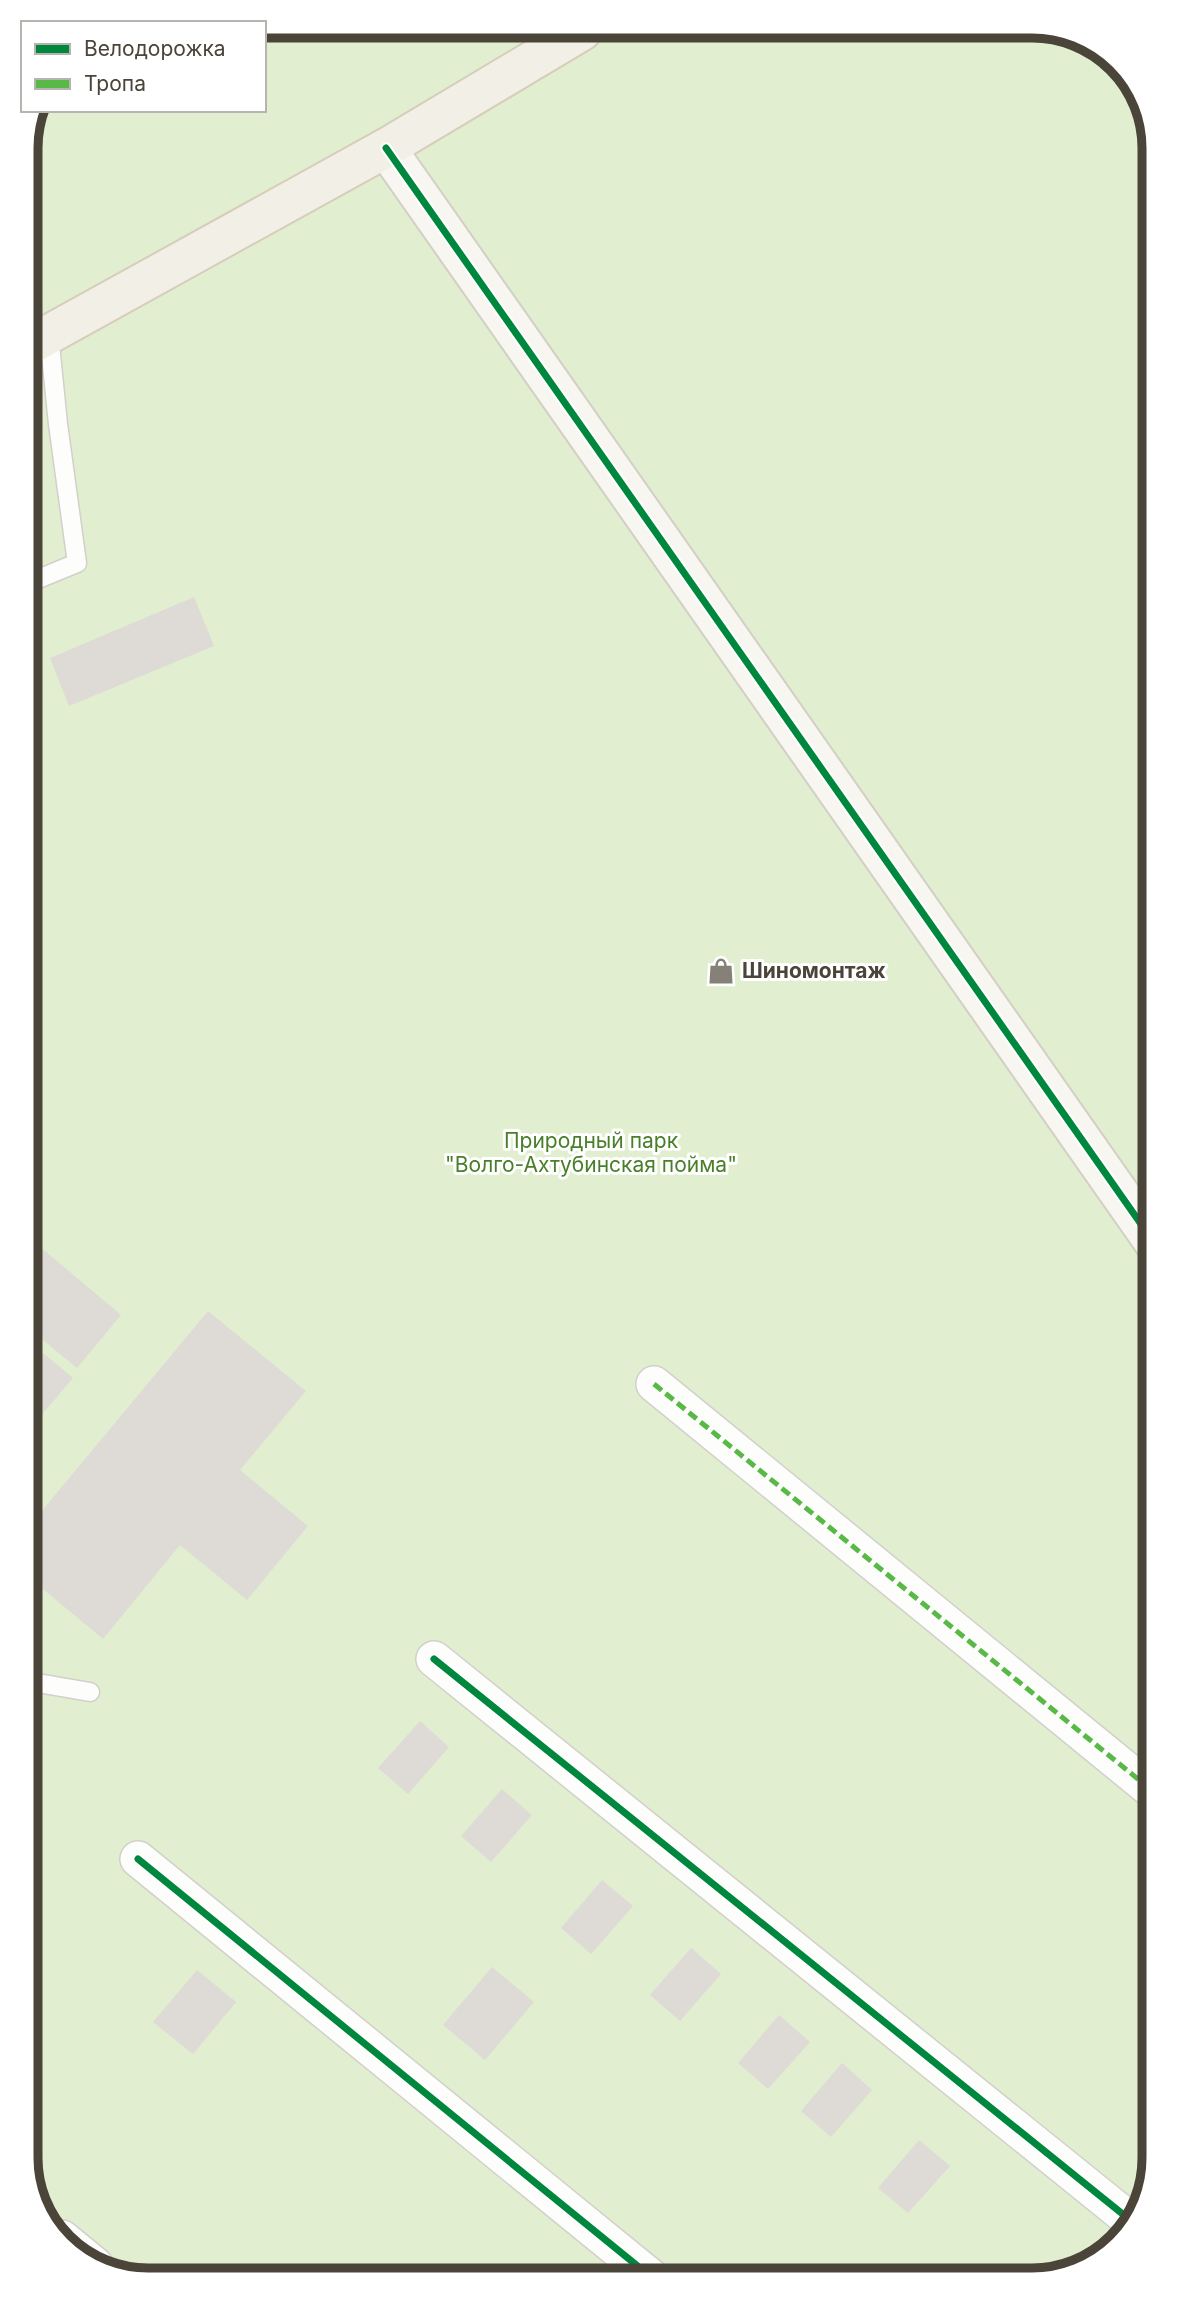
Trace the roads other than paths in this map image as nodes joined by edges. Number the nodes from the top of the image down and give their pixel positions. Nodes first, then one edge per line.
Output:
1 (569, 38) edge
2 (386, 148) junction
3 (39, 341) edge
4 (39, 345) edge
5 (39, 579) edge
6 (1142, 1225) edge
7 (654, 1384) dead end
8 (434, 1658) dead end
9 (38, 1683) edge
10 (90, 1692) dead end
11 (1142, 1782) edge
12 (138, 1858) dead end
13 (1126, 2216) edge
14 (640, 2268) edge

1 - 2 main road
2 - 3 main road
2 - 6 street
4 - 5 lane
7 - 11 street
8 - 13 street
9 - 10 lane
12 - 14 street

